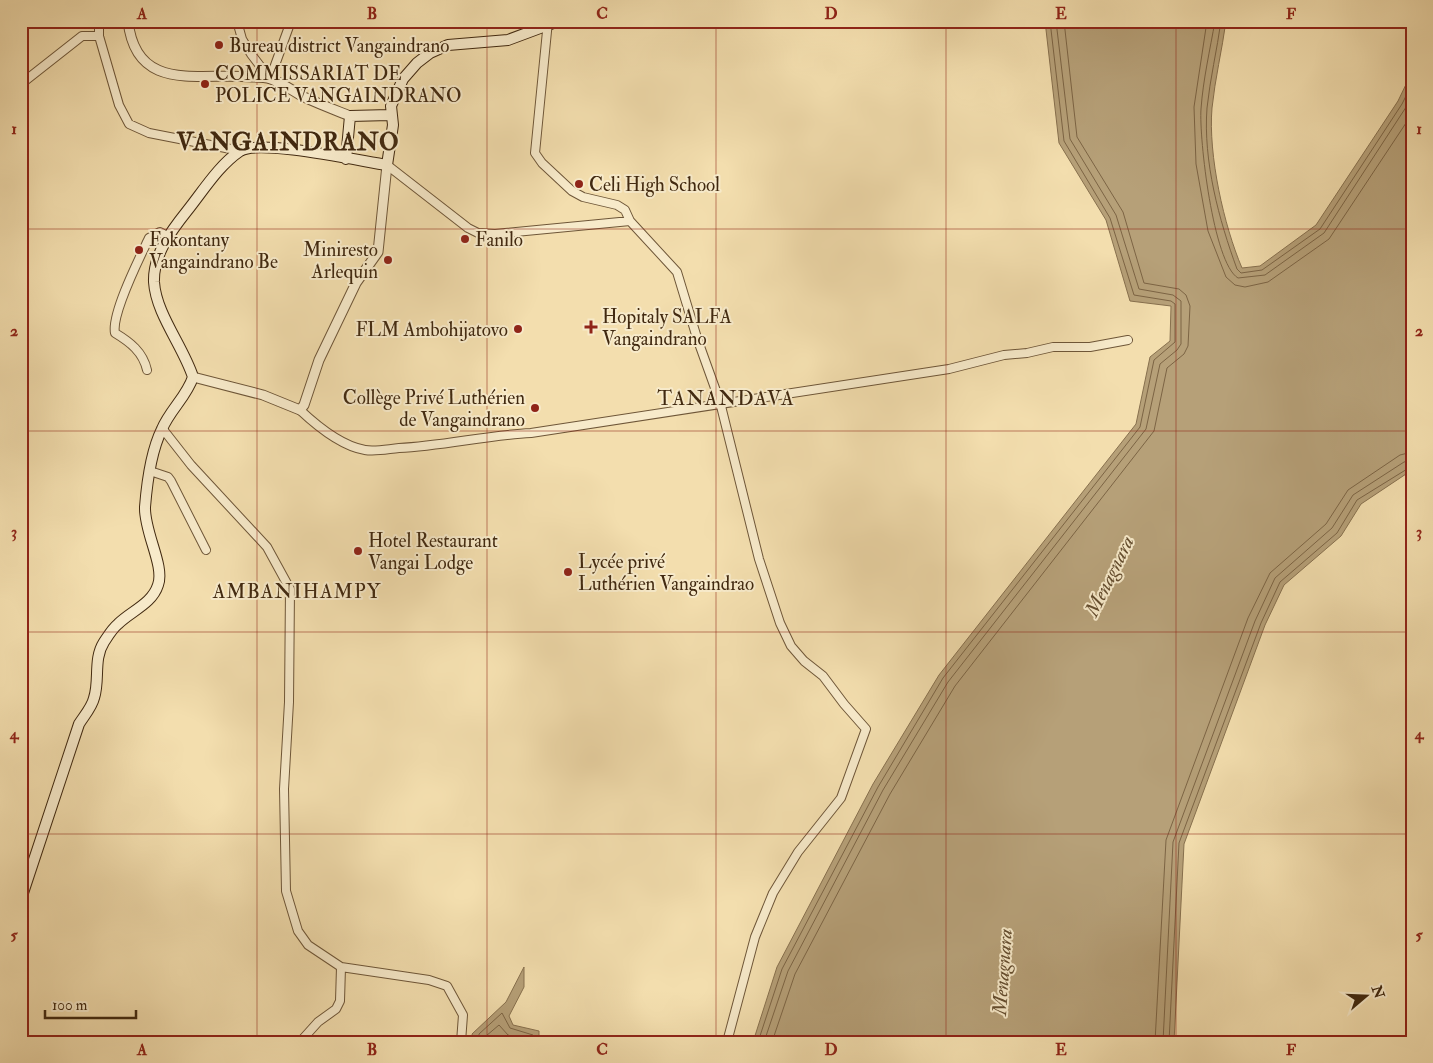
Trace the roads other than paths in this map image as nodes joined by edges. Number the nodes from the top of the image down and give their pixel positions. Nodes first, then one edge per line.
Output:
1 (99, 21) edge
2 (128, 21) edge
3 (237, 21) edge
4 (291, 21) edge
5 (559, 21) edge
6 (548, 24) edge
7 (99, 36) junction
8 (270, 79) junction
9 (21, 84) edge
10 (390, 115) junction
11 (350, 116) junction
12 (241, 151) junction
13 (346, 159) junction
14 (387, 165) junction
15 (630, 221) junction
16 (169, 237) junction
17 (1128, 340) dead end
18 (147, 370) dead end
19 (193, 377) junction
20 (720, 402) junction
21 (300, 410) junction
22 (162, 428) junction
23 (150, 471) junction
24 (206, 550) dead end
25 (21, 899) edge
26 (341, 967) junction
27 (300, 1042) edge
28 (461, 1042) edge
29 (727, 1042) edge

1 - 7 street
2 - 8 street
3 - 8 street
4 - 8 street
5 - 6 main road
6 - 10 main road
6 - 15 street
7 - 9 street
7 - 12 street
8 - 11 street
10 - 11 main road
10 - 14 main road
11 - 13 main road
12 - 13 main road
12 - 16 main road
13 - 14 main road
14 - 15 street
14 - 21 street
15 - 20 street
16 - 18 street
16 - 19 main road
17 - 20 street
19 - 21 street
19 - 22 main road
20 - 21 street
20 - 29 street
22 - 23 main road
22 - 26 street
23 - 24 street
23 - 25 main road
26 - 27 street
26 - 28 street

